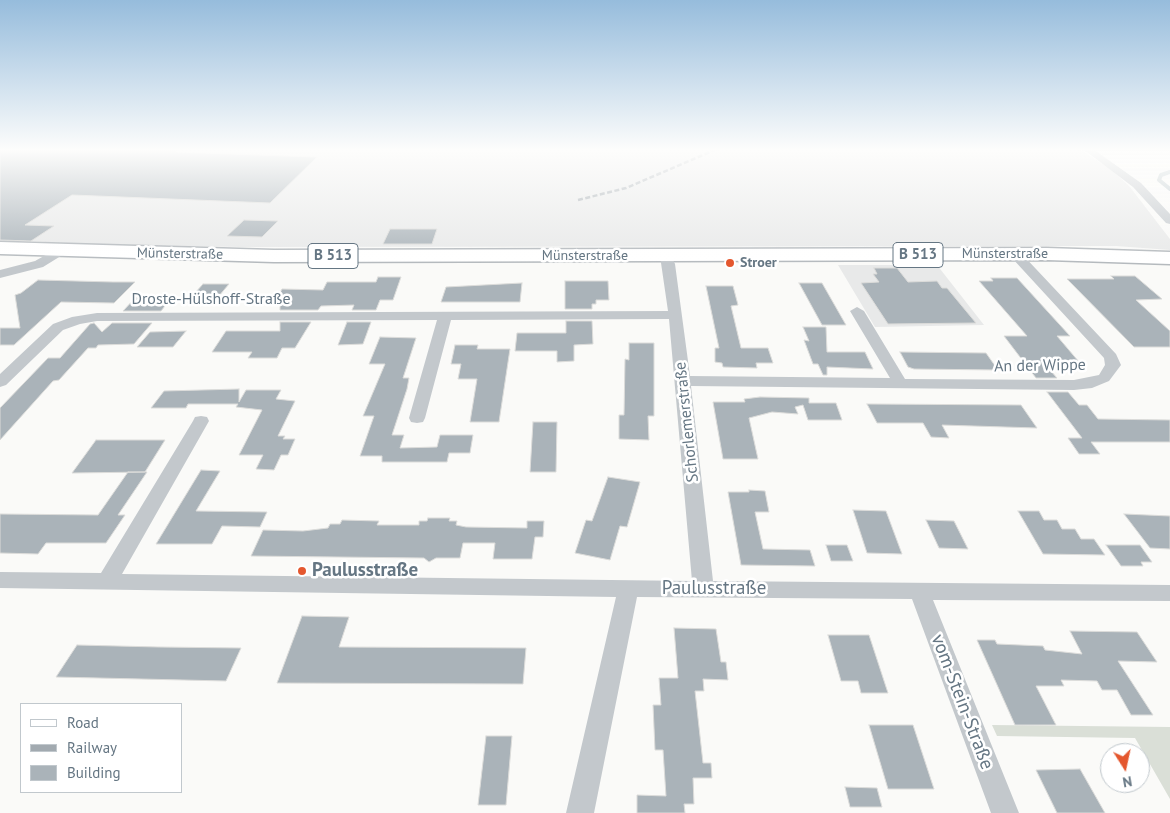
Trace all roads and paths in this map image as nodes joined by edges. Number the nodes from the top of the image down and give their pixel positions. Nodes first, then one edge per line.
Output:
1 (1139, 187) edge
2 (1170, 221) edge
3 (0, 248) edge
4 (60, 251) junction
5 (1016, 255) junction
6 (666, 256) junction
7 (1170, 258) edge
8 (0, 274) edge
9 (857, 311) dead end
10 (676, 315) junction
11 (445, 316) junction
12 (683, 380) junction
13 (0, 382) edge
14 (901, 384) junction
15 (417, 418) dead end
16 (201, 421) dead end
17 (0, 580) edge
18 (107, 581) junction
19 (628, 589) junction
20 (702, 589) junction
21 (919, 590) junction
22 (1170, 593) edge
23 (580, 813) edge
24 (1005, 813) edge

1 - 2 street
3 - 4 main road, Münsterstraße / B 513
4 - 6 main road, Münsterstraße / B 513
4 - 8 street
5 - 6 main road, Münsterstraße / B 513
5 - 7 main road, Münsterstraße / B 513
5 - 14 street, An der Wippe
6 - 10 street, Schorlemerstraße
9 - 14 street
10 - 11 street, Droste-Hülshoff-Straße
10 - 12 street, Schorlemerstraße
11 - 13 street, Droste-Hülshoff-Straße
11 - 15 street
12 - 14 street, An der Wippe
12 - 20 street, Schorlemerstraße
16 - 18 street
17 - 18 street, Paulusstraße
18 - 19 street, Paulusstraße
19 - 20 street, Paulusstraße
19 - 23 street
20 - 21 street, Paulusstraße
21 - 22 street, Paulusstraße
21 - 24 street, vom-Stein-Straße

